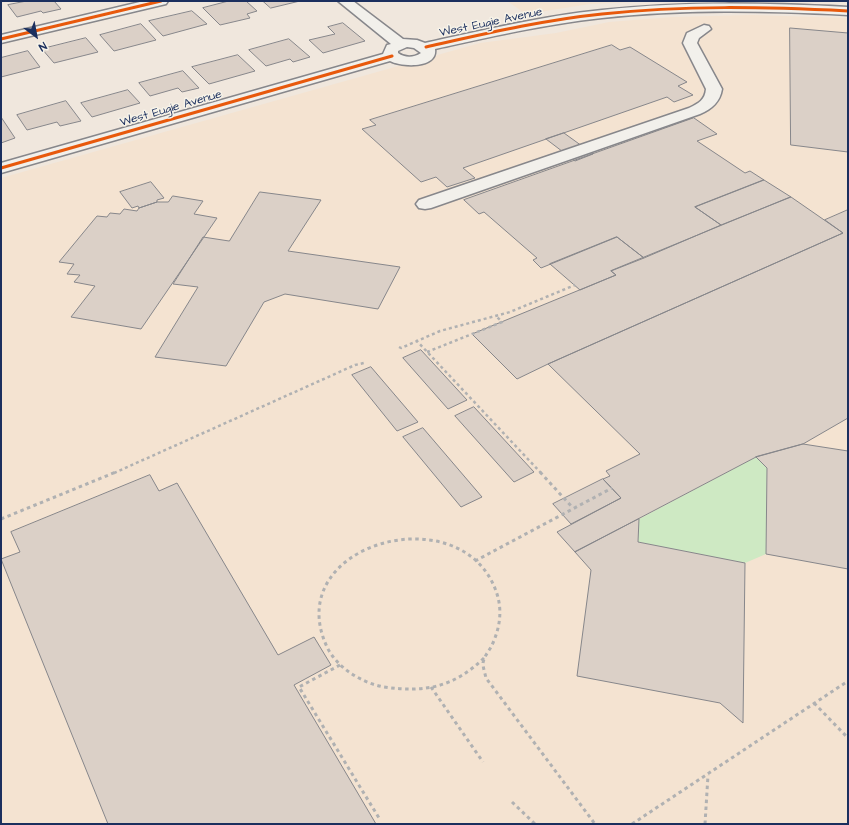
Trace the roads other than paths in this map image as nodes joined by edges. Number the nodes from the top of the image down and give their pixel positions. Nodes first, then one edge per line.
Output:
1 (161, 1) edge
2 (345, 1) edge
3 (848, 11) edge
4 (704, 29) dead end
5 (1, 40) edge
6 (396, 50) junction
7 (1, 168) edge
8 (425, 204) dead end

1 - 5 street
2 - 6 street
3 - 6 street, West Eugie Avenue
4 - 8 street
6 - 7 street, West Eugie Avenue

